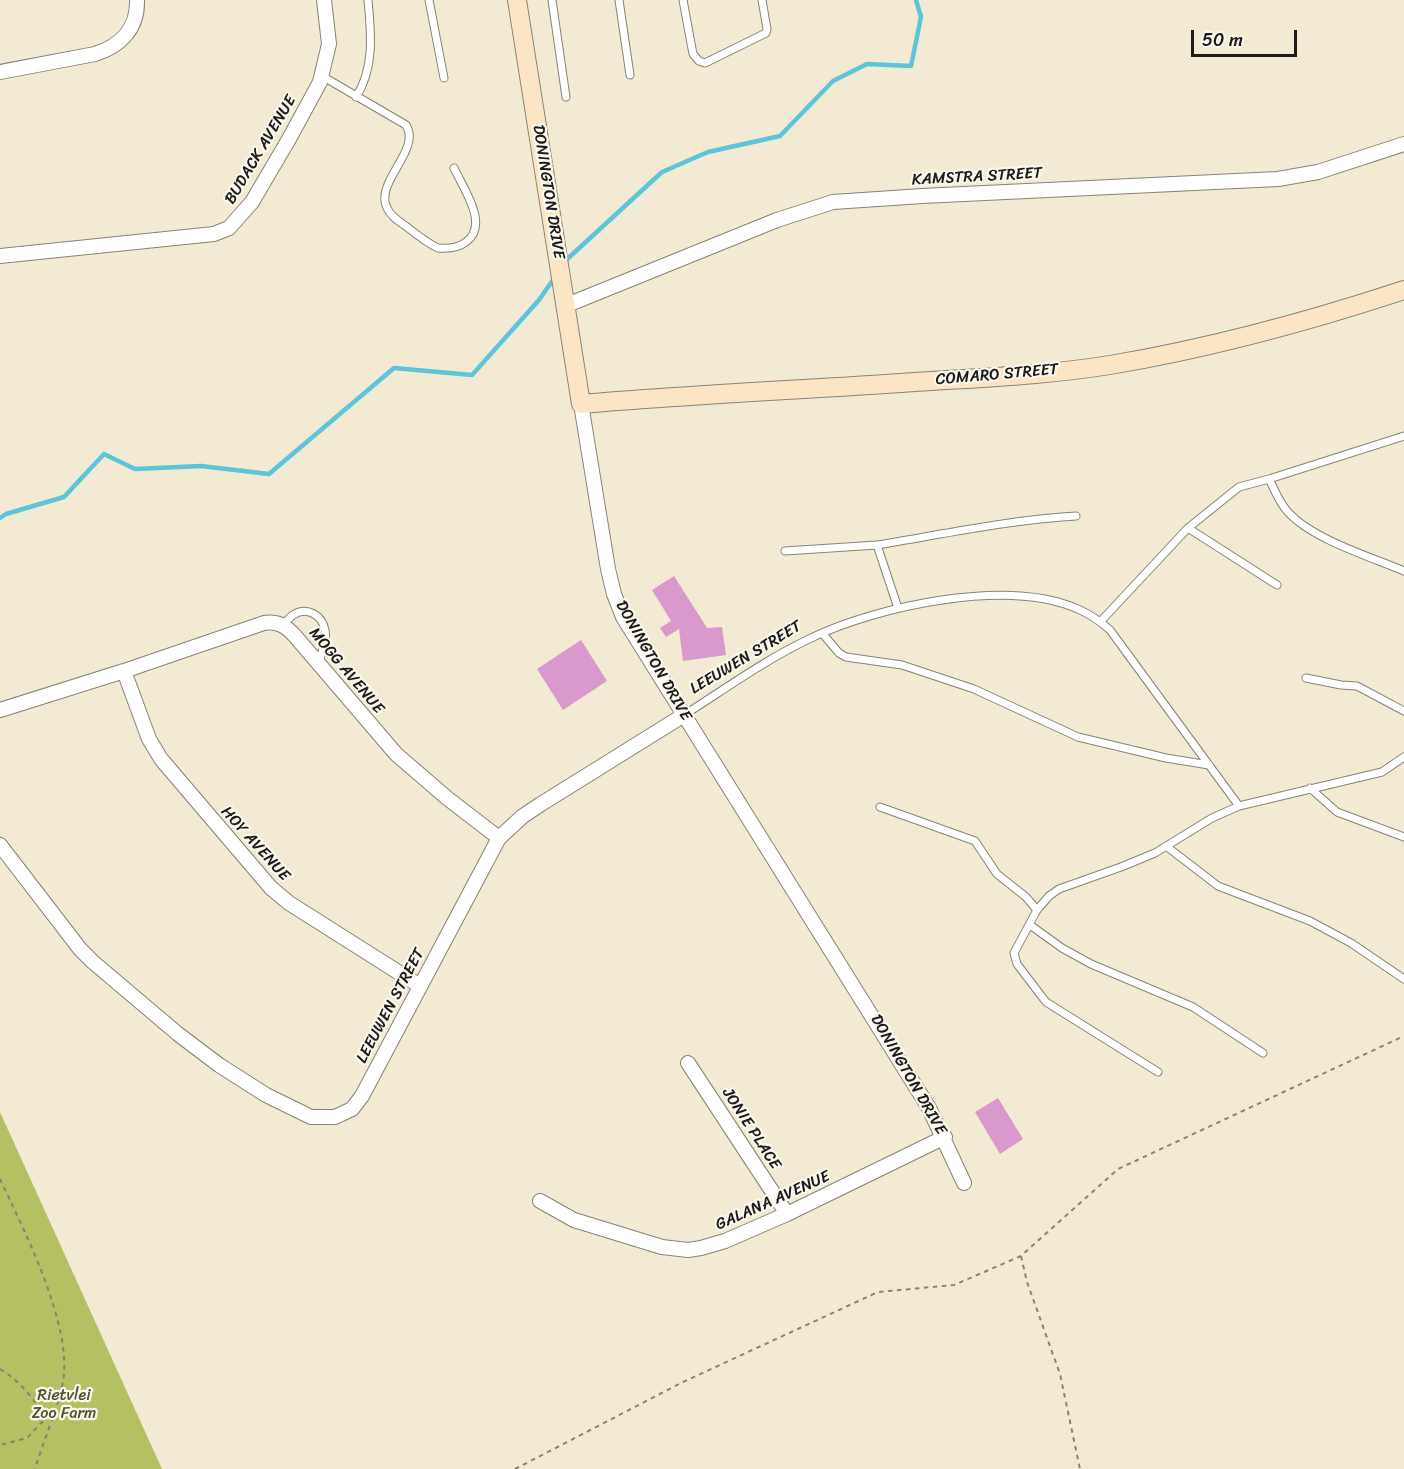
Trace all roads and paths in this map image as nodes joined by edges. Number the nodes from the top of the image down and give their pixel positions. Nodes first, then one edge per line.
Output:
1 (137, 0) edge
2 (324, 0) edge
3 (368, 0) edge
4 (429, 0) edge
5 (517, 0) edge
6 (552, 0) edge
7 (619, 0) edge
8 (683, 0) edge
9 (762, 0) edge
10 (0, 72) edge
11 (630, 75) dead end
12 (322, 76) junction
13 (444, 78) dead end
14 (356, 97) junction
15 (566, 97) dead end
16 (1404, 144) edge
17 (454, 168) dead end
18 (0, 256) edge
19 (1404, 290) edge
20 (566, 299) junction
21 (581, 404) junction
22 (1404, 436) edge
23 (1269, 479) junction
24 (1076, 516) dead end
25 (1188, 528) junction
26 (878, 545) junction
27 (785, 551) dead end
28 (1404, 572) edge
29 (1277, 585) dead end
30 (898, 608) junction
31 (1100, 622) junction
32 (283, 625) junction
33 (822, 633) junction
34 (319, 664) junction
35 (124, 671) junction
36 (1306, 678) dead end
37 (0, 710) edge
38 (1404, 711) edge
39 (684, 715) junction
40 (1404, 757) edge
41 (1209, 765) junction
42 (1310, 788) junction
43 (1239, 806) junction
44 (880, 807) dead end
45 (1404, 837) edge
46 (500, 838) junction
47 (0, 845) edge
48 (1166, 846) junction
49 (1037, 910) junction
50 (1030, 925) junction
51 (1404, 979) edge
52 (420, 986) junction
53 (1404, 1036) edge
54 (1263, 1053) dead end
55 (688, 1062) dead end
56 (1158, 1072) dead end
57 (945, 1137) junction
58 (0, 1179) edge
59 (964, 1183) dead end
60 (540, 1201) dead end
61 (787, 1214) junction
62 (1021, 1256) junction
63 (0, 1369) edge
64 (0, 1445) edge
65 (35, 1469) edge
66 (515, 1469) edge
67 (1080, 1469) edge

1 - 10 street
2 - 12 street, BUDACK AVENUE
3 - 14 lane
4 - 13 lane
5 - 20 street, DONINGTON DRIVE
6 - 15 lane
7 - 11 lane
8 - 9 lane
12 - 14 lane
12 - 18 street, BUDACK AVENUE
14 - 17 lane
16 - 20 street, KAMSTRA STREET
19 - 21 street, COMARO STREET
20 - 21 street, DONINGTON DRIVE
21 - 39 street, DONINGTON DRIVE
22 - 23 lane
23 - 25 lane
23 - 28 lane
24 - 26 lane
25 - 29 lane
25 - 31 lane
26 - 27 lane
26 - 30 lane
30 - 31 lane, LEEUWEN STREET
30 - 33 lane, LEEUWEN STREET
31 - 41 lane, LEEUWEN STREET
32 - 34 street, MOGG AVENUE
32 - 34 lane
32 - 35 street, MOGG AVENUE
33 - 39 lane, LEEUWEN STREET
33 - 41 lane
34 - 46 street, MOGG AVENUE
35 - 37 street, MOGG AVENUE
35 - 52 street, HOY AVENUE
36 - 38 lane
39 - 46 street, LEEUWEN STREET
39 - 57 street, DONINGTON DRIVE
40 - 42 lane
41 - 43 lane, LEEUWEN STREET
42 - 43 lane
42 - 45 lane
43 - 48 lane
44 - 49 lane
46 - 52 street, LEEUWEN STREET
47 - 52 street, LEEUWEN STREET
48 - 49 lane
48 - 51 lane
49 - 50 lane
50 - 54 lane
50 - 56 lane
53 - 62 path
55 - 61 street, JONIE PLACE
57 - 59 street, DONINGTON DRIVE
57 - 61 street, GALANA AVENUE
58 - 65 path
60 - 61 street, GALANA AVENUE
62 - 66 path
62 - 67 path
63 - 64 path

